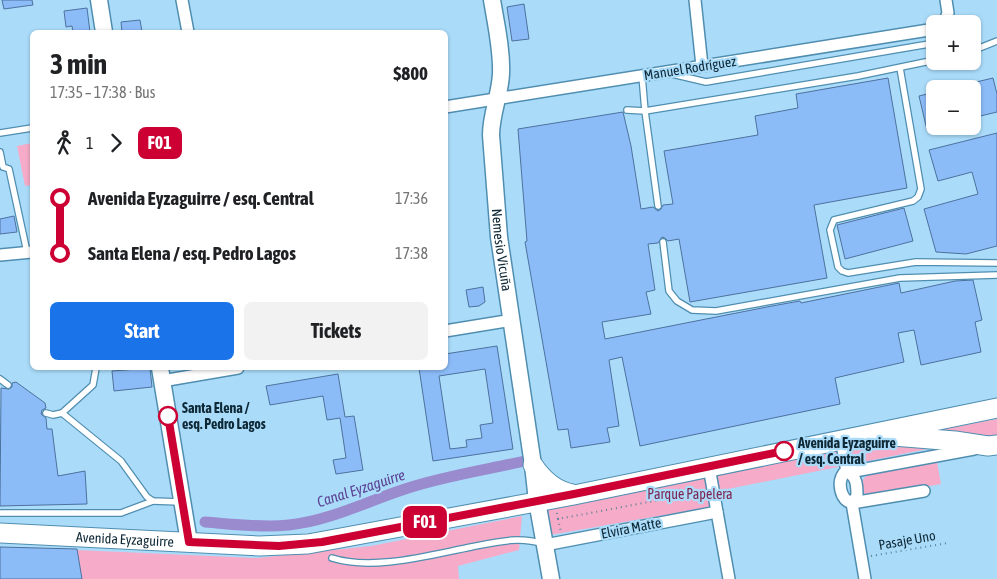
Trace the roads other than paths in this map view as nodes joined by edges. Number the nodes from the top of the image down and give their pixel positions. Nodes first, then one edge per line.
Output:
1 (99, 0) edge
2 (182, 0) edge
3 (492, 0) edge
4 (695, 0) edge
5 (104, 30) edge
6 (188, 30) edge
7 (926, 30) edge
8 (997, 41) edge
9 (926, 44) edge
10 (981, 47) edge
11 (926, 62) edge
12 (702, 66) junction
13 (900, 68) junction
14 (663, 72) junction
15 (642, 76) junction
16 (497, 99) junction
17 (448, 107) edge
18 (627, 110) dead end
19 (645, 111) junction
20 (30, 128) edge
21 (0, 133) edge
22 (0, 152) edge
23 (658, 206) dead end
24 (663, 242) dead end
25 (30, 252) edge
26 (0, 255) edge
27 (997, 263) edge
28 (997, 275) edge
29 (512, 320) junction
30 (448, 331) edge
31 (96, 370) edge
32 (212, 370) edge
33 (161, 374) edge
34 (0, 379) edge
35 (8, 385) dead end
36 (997, 408) edge
37 (46, 413) dead end
38 (62, 413) junction
39 (870, 434) junction
40 (841, 439) junction
41 (992, 445) edge
42 (534, 465) junction
43 (709, 467) junction
44 (847, 472) junction
45 (924, 491) dead end
46 (574, 494) junction
47 (545, 499) junction
48 (153, 501) junction
49 (182, 502) junction
50 (852, 503) junction
51 (717, 512) junction
52 (0, 513) edge
53 (0, 533) edge
54 (189, 542) junction
55 (545, 545) junction
56 (332, 558) dead end
57 (551, 579) edge
58 (729, 579) edge
59 (865, 579) edge

1 - 5 street
2 - 6 street
3 - 16 street, Nemesio Vicuña
4 - 12 street
7 - 12 street, Manuel Rodríguez
8 - 10 lane
9 - 14 lane
11 - 13 lane
12 - 14 street, Manuel Rodríguez
13 - 19 lane
13 - 27 lane
14 - 15 street, Manuel Rodríguez
15 - 16 street, Manuel Rodríguez
15 - 19 lane
16 - 17 street, Manuel Rodríguez
16 - 29 street, Nemesio Vicuña
18 - 19 lane
19 - 23 lane
20 - 21 lane
22 - 25 lane
24 - 28 lane
25 - 26 street
29 - 30 street
29 - 42 street, Nemesio Vicuña
31 - 38 lane
32 - 33 street
33 - 49 street
34 - 35 lane
36 - 39 main road, Avenida Eyzaguirre
37 - 38 lane
38 - 48 lane
39 - 40 main road, Avenida Eyzaguirre
39 - 41 main road, Avenida Eyzaguirre
40 - 43 main road, Avenida Eyzaguirre
40 - 44 street
41 - 44 street, Avenida Eyzaguirre
42 - 46 main road
42 - 47 street, Nemesio Vicuña
43 - 46 main road, Avenida Eyzaguirre
43 - 51 street
44 - 50 street
45 - 50 street
46 - 47 main road, Avenida Eyzaguirre
47 - 54 main road, Avenida Eyzaguirre
47 - 55 street, Nemesio Vicuña
48 - 49 lane
48 - 52 lane
49 - 54 street
50 - 59 street
51 - 55 street, Elvira Matte
51 - 58 street
53 - 54 main road, Avenida Eyzaguirre
55 - 56 lane
55 - 57 street, Nemesio Vicuña

